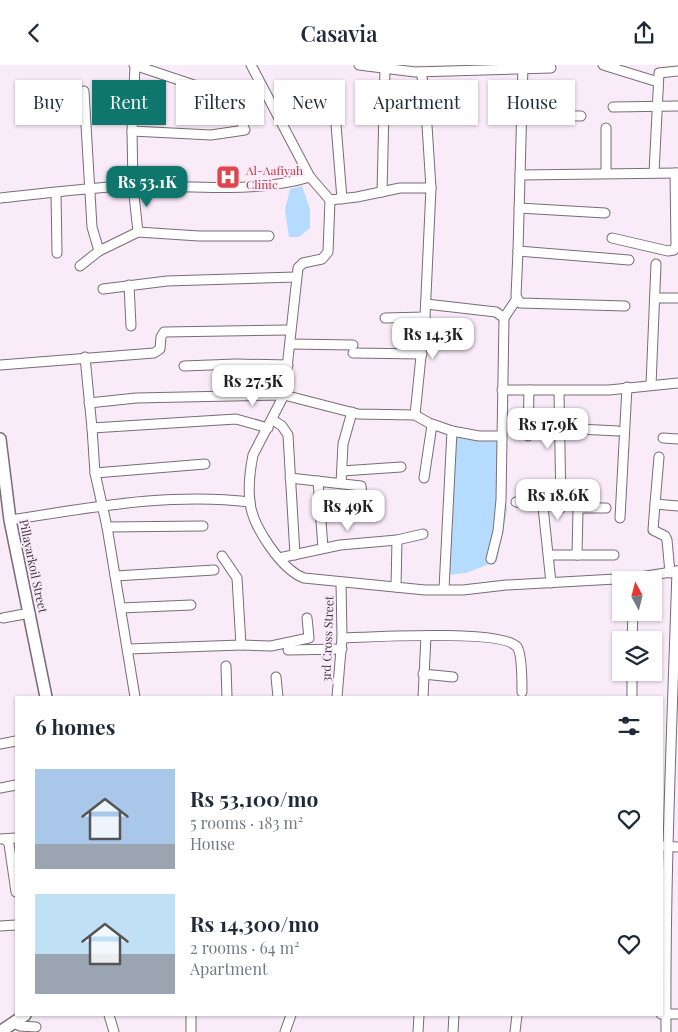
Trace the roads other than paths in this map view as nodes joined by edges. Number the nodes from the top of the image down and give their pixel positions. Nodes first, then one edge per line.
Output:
1 (134, 65) edge
2 (251, 65) edge
3 (358, 65) edge
4 (364, 65) edge
5 (603, 65) edge
6 (523, 67) edge
7 (385, 68) junction
8 (551, 68) dead end
9 (678, 71) edge
10 (421, 72) junction
11 (523, 80) edge
12 (658, 82) junction
13 (84, 91) dead end
14 (273, 106) junction
15 (678, 106) edge
16 (612, 107) dead end
17 (659, 107) junction
18 (575, 116) edge
19 (581, 116) dead end
20 (522, 125) edge
21 (606, 128) dead end
22 (132, 131) junction
23 (606, 173) junction
24 (654, 173) junction
25 (677, 173) edge
26 (520, 175) junction
27 (310, 177) junction
28 (133, 186) junction
29 (90, 188) junction
30 (431, 188) junction
31 (382, 192) junction
32 (56, 193) junction
33 (0, 198) edge
34 (342, 199) junction
35 (330, 200) junction
36 (519, 208) junction
37 (605, 213) dead end
38 (138, 232) junction
39 (270, 237) dead end
40 (612, 239) dead end
41 (99, 251) junction
42 (518, 251) junction
43 (57, 253) dead end
44 (629, 260) dead end
45 (656, 264) dead end
46 (80, 266) dead end
47 (296, 277) junction
48 (130, 285) junction
49 (103, 289) dead end
50 (655, 298) junction
51 (516, 299) junction
52 (678, 299) edge
53 (426, 304) junction
54 (625, 306) dead end
55 (425, 317) junction
56 (385, 318) dead end
57 (504, 318) junction
58 (131, 327) dead end
59 (290, 330) junction
60 (290, 344) junction
61 (422, 354) junction
62 (85, 357) junction
63 (0, 365) edge
64 (288, 365) junction
65 (184, 366) dead end
66 (678, 383) edge
67 (651, 385) junction
68 (627, 387) junction
69 (502, 390) junction
70 (529, 391) junction
71 (559, 391) junction
72 (284, 395) junction
73 (89, 403) junction
74 (352, 412) junction
75 (415, 415) junction
76 (270, 424) junction
77 (432, 425) junction
78 (92, 428) junction
79 (559, 428) junction
80 (452, 431) junction
81 (618, 431) dead end
82 (500, 436) junction
83 (528, 436) dead end
84 (663, 438) dead end
85 (0, 439) edge
86 (678, 439) edge
87 (659, 457) dead end
88 (2, 465) edge
89 (205, 465) dead end
90 (401, 467) dead end
91 (342, 471) junction
92 (95, 473) junction
93 (290, 478) junction
94 (424, 478) dead end
95 (318, 481) junction
96 (341, 483) junction
97 (250, 502) junction
98 (516, 502) dead end
99 (655, 505) junction
100 (103, 506) junction
101 (678, 506) edge
102 (561, 508) dead end
103 (606, 508) dead end
104 (364, 510) dead end
105 (620, 518) dead end
106 (10, 520) junction
107 (203, 526) dead end
108 (107, 527) junction
109 (423, 533) dead end
110 (397, 540) junction
111 (323, 548) junction
112 (295, 555) junction
113 (549, 555) junction
114 (577, 555) junction
115 (614, 555) dead end
116 (222, 556) dead end
117 (279, 558) junction
118 (491, 559) dead end
119 (214, 570) dead end
120 (675, 572) edge
121 (662, 574) edge
122 (115, 576) junction
123 (612, 580) edge
124 (341, 582) junction
125 (551, 583) junction
126 (396, 587) junction
127 (444, 589) junction
128 (190, 605) dead end
129 (121, 608) junction
130 (30, 613) junction
131 (3, 618) dead end
132 (307, 618) dead end
133 (426, 636) junction
134 (342, 638) junction
135 (241, 645) junction
136 (128, 649) junction
137 (342, 649) junction
138 (288, 650) dead end
139 (226, 667) dead end
140 (423, 674) junction
141 (276, 677) dead end
142 (453, 677) dead end
143 (632, 681) edge
144 (522, 692) dead end
145 (46, 696) edge
146 (135, 696) edge
147 (227, 696) edge
148 (278, 696) edge
149 (337, 696) edge
150 (423, 696) edge
151 (632, 696) edge
152 (675, 722) edge
153 (15, 741) edge
154 (0, 744) edge
155 (665, 769) edge
156 (15, 785) edge
157 (0, 788) edge
158 (666, 813) edge
159 (3, 840) edge
160 (669, 846) edge
161 (15, 880) edge
162 (665, 880) edge
163 (664, 913) edge
164 (15, 925) edge
165 (0, 926) edge
166 (663, 979) edge
167 (663, 1014) edge
168 (678, 1014) edge
169 (24, 1016) edge
170 (109, 1016) edge
171 (191, 1016) edge
172 (291, 1016) edge
173 (419, 1016) edge
174 (454, 1016) edge
175 (517, 1016) edge
176 (14, 1023) junction
177 (36, 1027) dead end
178 (0, 1032) edge
179 (114, 1032) edge
180 (192, 1032) edge
181 (285, 1032) edge
182 (418, 1032) edge
183 (453, 1032) edge
184 (515, 1032) edge
185 (666, 1032) edge

1 - 22 street
1 - 22 street
2 - 14 street
3 - 4 street
4 - 7 street
5 - 12 street
6 - 8 street
6 - 10 street
6 - 11 street
7 - 10 street
7 - 31 street
9 - 12 street
10 - 30 street
12 - 17 street
13 - 29 street
14 - 27 street
14 - 34 street
15 - 17 street
16 - 17 street
17 - 24 street
18 - 19 street
20 - 26 street
21 - 23 street
22 - 28 street
23 - 24 street
23 - 26 street
24 - 25 street
25 - 40 street
26 - 36 street
27 - 28 street
27 - 35 street
28 - 29 street
28 - 38 street
29 - 32 street
29 - 41 street
30 - 31 street
30 - 53 street
31 - 34 street
32 - 33 street
32 - 43 street
34 - 35 street
35 - 47 street
36 - 37 street
36 - 42 street
38 - 39 street
38 - 41 street
41 - 46 street
42 - 44 street
42 - 51 street
45 - 50 street
47 - 48 street
47 - 59 street
48 - 49 street
48 - 58 street
50 - 52 street
50 - 67 street
51 - 54 street
51 - 57 street
53 - 55 street
53 - 57 street
55 - 56 street
55 - 61 street
57 - 69 street
59 - 60 street
59 - 62 street
60 - 61 street
60 - 64 street
61 - 75 street
62 - 63 street
62 - 73 street
64 - 65 street
64 - 72 street
66 - 67 street
67 - 68 street
68 - 71 street
68 - 105 street
69 - 70 street
69 - 82 street
70 - 71 street
70 - 83 street
71 - 79 street
72 - 73 street
72 - 74 street
72 - 76 street
73 - 78 street
74 - 75 street
74 - 91 street
75 - 77 street
76 - 78 street
76 - 93 street
76 - 97 street
77 - 80 street
77 - 94 street
78 - 92 street
79 - 81 street
79 - 102 street
80 - 82 street
80 - 127 street
82 - 118 street
84 - 86 street
85 - 88 street, Pillayarkoil Street
87 - 99 street
88 - 106 street, Pillayarkoil Street
89 - 92 street
90 - 91 street
91 - 96 street
92 - 100 street
93 - 95 street
93 - 112 street
95 - 96 street
95 - 111 street
96 - 104 street
97 - 100 street
97 - 117 street
98 - 113 street
99 - 101 street
99 - 120 street
100 - 106 street
100 - 108 street
103 - 114 street
106 - 130 street, Pillayarkoil Street
107 - 108 street
108 - 122 street
109 - 110 street
110 - 111 street
110 - 126 street
111 - 112 street
112 - 117 street
113 - 114 street
113 - 125 street
114 - 115 street
116 - 135 street
117 - 124 street
119 - 122 street
120 - 121 street
120 - 152 street
122 - 129 street
123 - 125 street
124 - 126 street
124 - 134 street, 3rd Cross Street
125 - 127 street
126 - 127 street
128 - 129 street
129 - 136 street
130 - 131 street
130 - 145 street, Pillayarkoil Street
132 - 135 street
133 - 134 street
133 - 140 street
133 - 144 street
134 - 137 street, 3rd Cross Street
135 - 136 street
136 - 146 street
137 - 138 street
137 - 149 street, 3rd Cross Street
139 - 147 street
140 - 142 street
140 - 150 street
141 - 148 street
143 - 151 street
152 - 155 street
153 - 154 street
155 - 158 street
156 - 157 street
158 - 160 street
159 - 161 street
160 - 162 street
162 - 163 street
163 - 166 street
164 - 165 street
166 - 167 street
167 - 168 street
167 - 185 street
169 - 176 street
170 - 179 street
171 - 180 street
172 - 181 street
173 - 182 street
174 - 183 street
175 - 184 street
176 - 177 street
176 - 178 street

